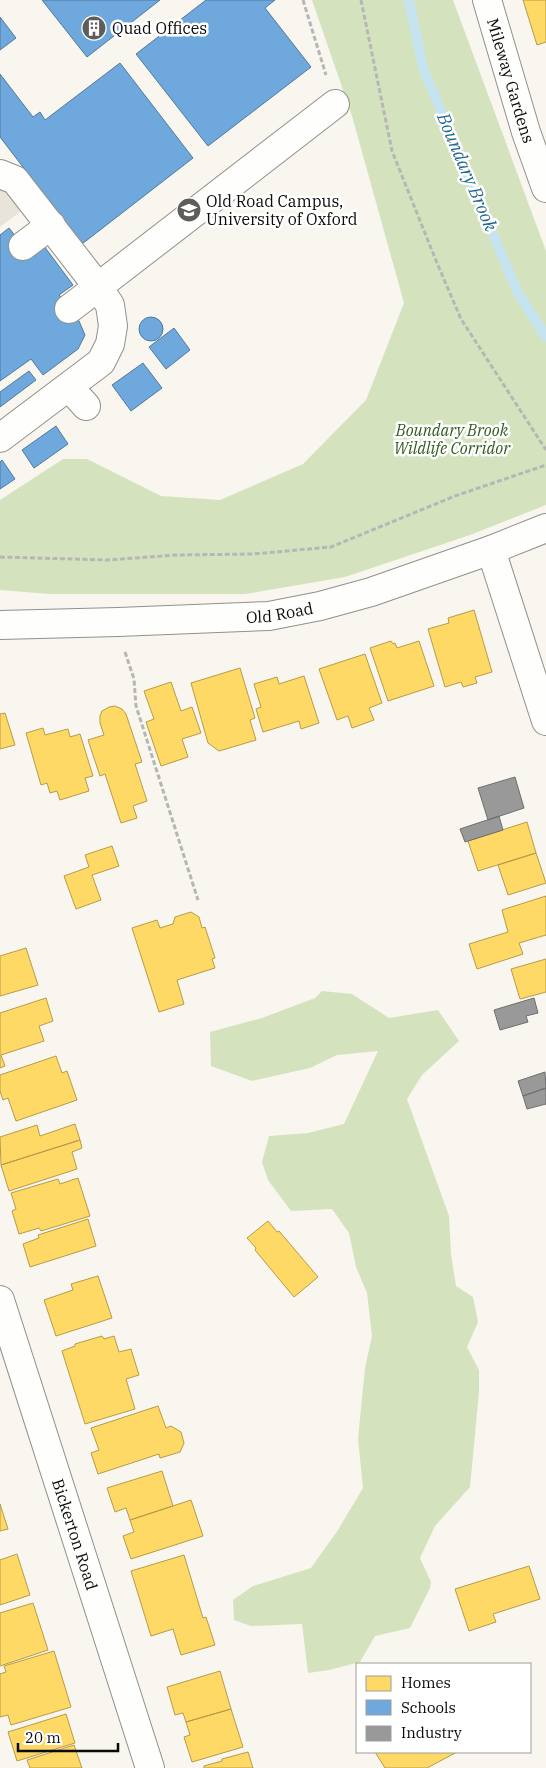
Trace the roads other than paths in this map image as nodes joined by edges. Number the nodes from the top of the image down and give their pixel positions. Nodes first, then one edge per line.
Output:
1 (487, 0) edge
2 (335, 104) road end
3 (0, 174) edge
4 (546, 188) edge
5 (51, 225) junction
6 (23, 246) dead end
7 (98, 287) junction
8 (69, 309) dead end
9 (0, 438) edge
10 (546, 528) edge
11 (491, 550) junction
12 (0, 625) edge
13 (546, 721) edge
14 (0, 1300) edge
15 (150, 1768) edge

1 - 4 street, Mileway Gardens
2 - 7 street
3 - 5 street
5 - 6 street
5 - 7 street
7 - 8 street
7 - 9 street
10 - 11 street, Old Road
11 - 12 street, Old Road
11 - 13 street
14 - 15 street, Bickerton Road

